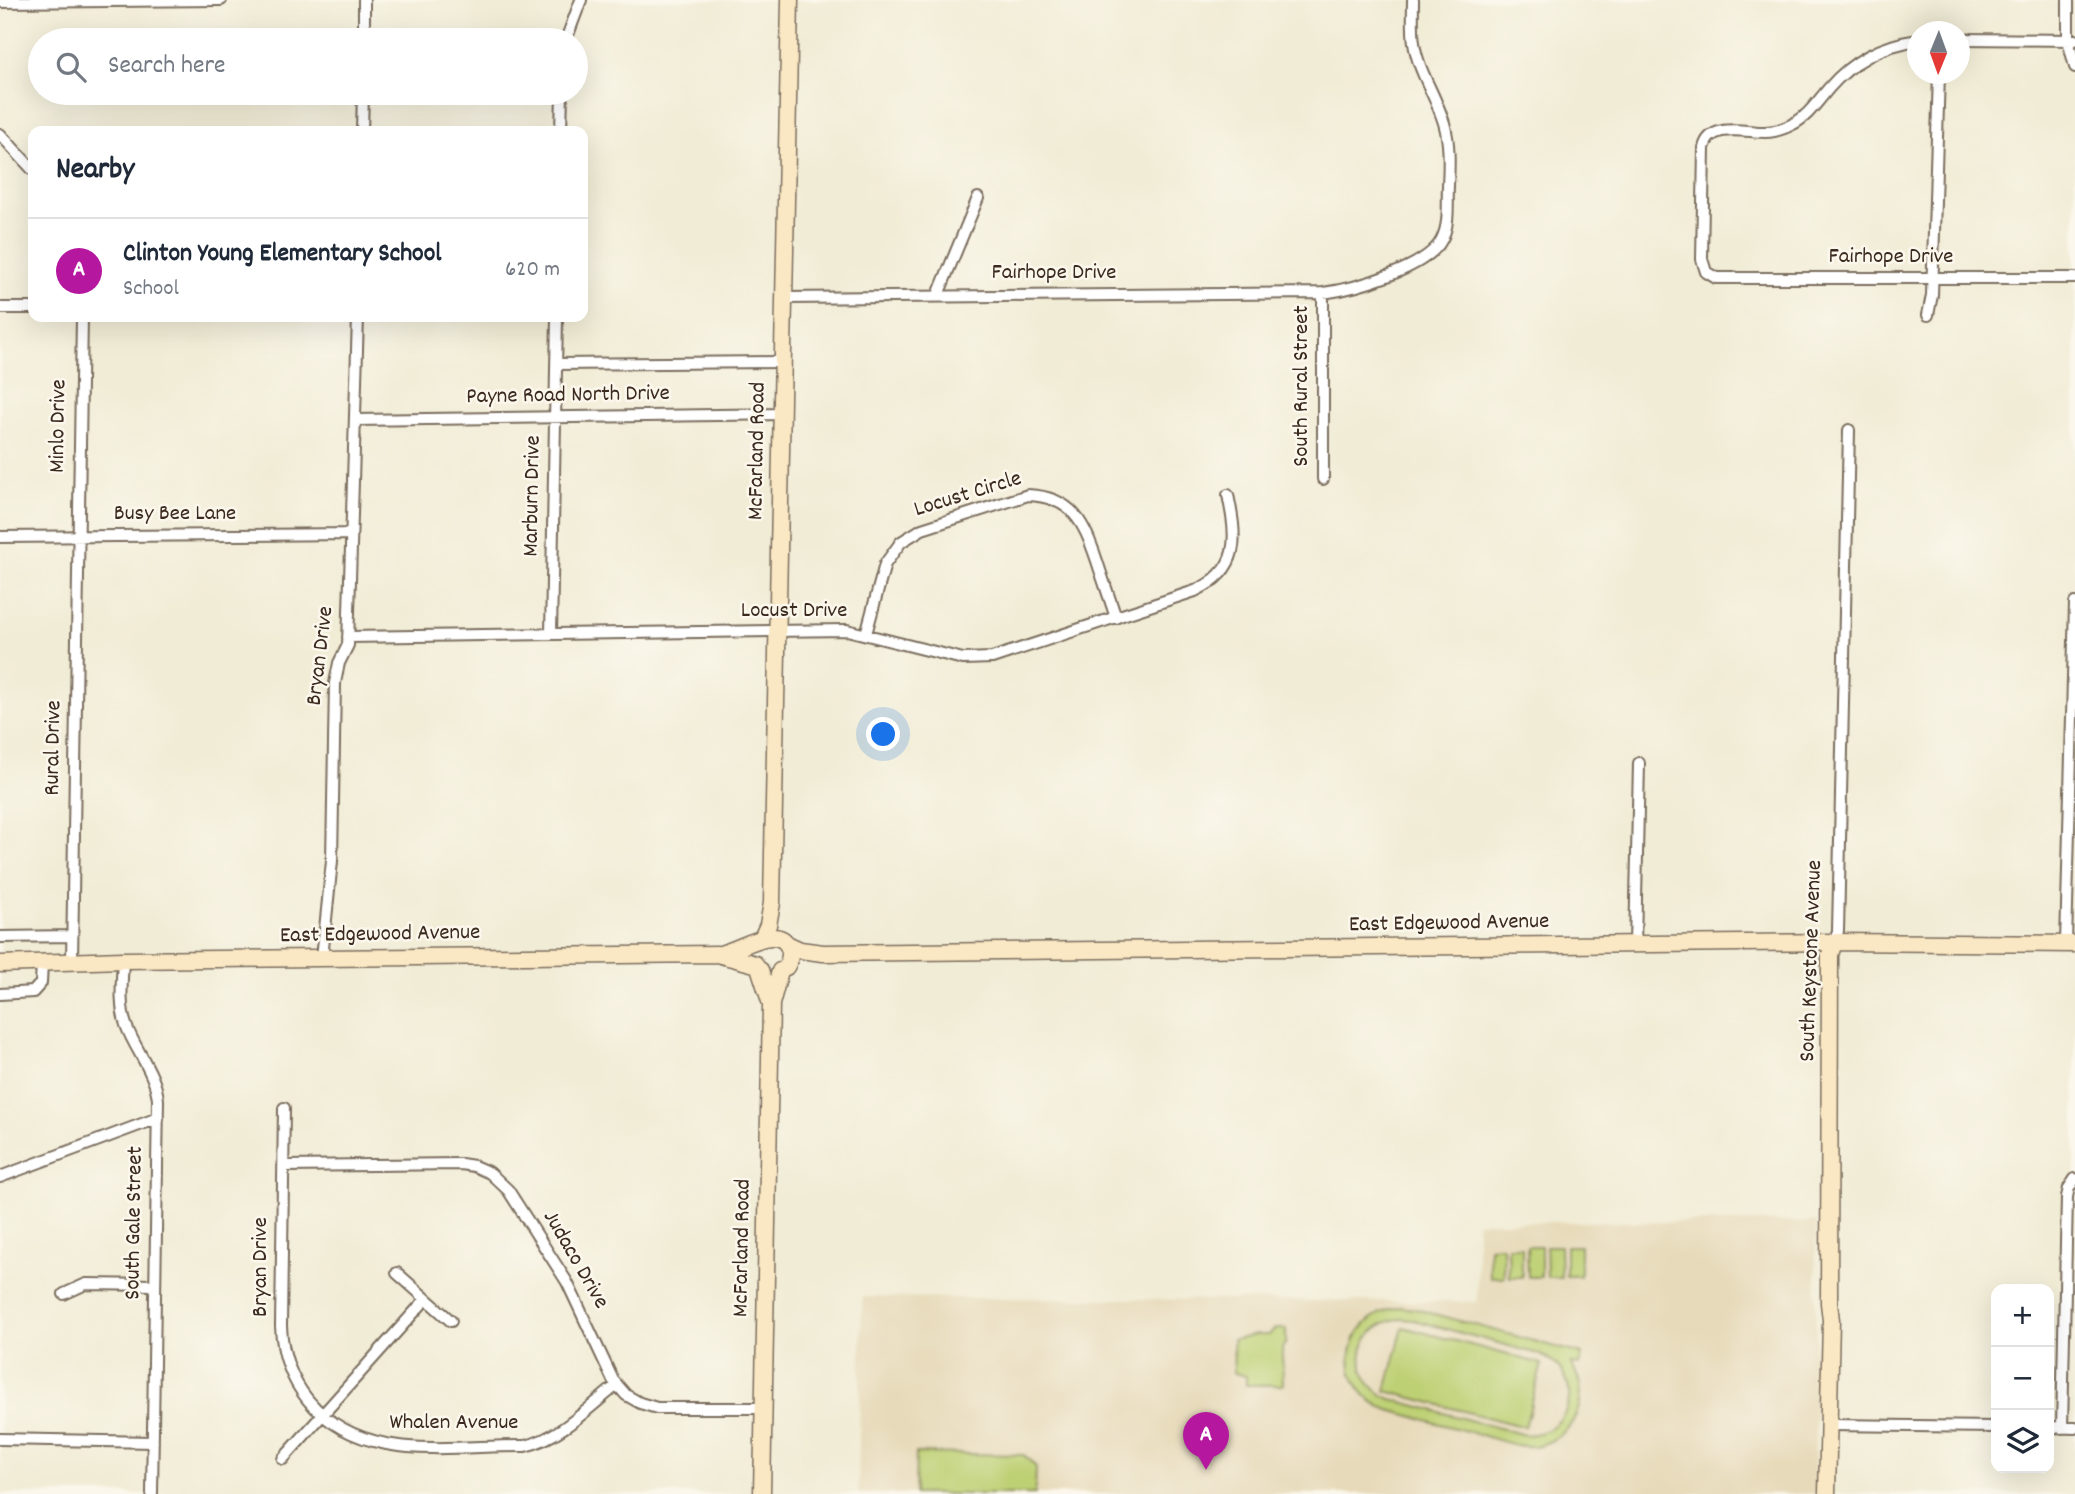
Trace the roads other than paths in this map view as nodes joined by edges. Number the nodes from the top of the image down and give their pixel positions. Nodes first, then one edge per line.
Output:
1 (221, 0) edge
2 (364, 0) edge
3 (581, 0) edge
4 (790, 0) edge
5 (1413, 0) edge
6 (2068, 0) edge
7 (0, 2) edge
8 (364, 28) edge
9 (570, 28) edge
10 (1970, 40) edge
11 (2071, 40) edge
12 (1907, 42) edge
13 (2075, 67) edge
14 (1939, 84) edge
15 (363, 105) edge
16 (562, 105) edge
17 (362, 126) edge
18 (561, 126) edge
19 (0, 134) edge
20 (28, 165) edge
21 (978, 198) dead end
22 (1932, 278) junction
23 (2075, 278) edge
24 (1324, 293) junction
25 (938, 295) junction
26 (784, 298) junction
27 (0, 308) edge
28 (28, 308) edge
29 (1928, 315) dead end
30 (82, 322) edge
31 (359, 322) edge
32 (557, 322) edge
33 (783, 362) junction
34 (556, 365) junction
35 (782, 414) junction
36 (555, 418) junction
37 (355, 420) junction
38 (1849, 430) dead end
39 (1323, 479) dead end
40 (1228, 495) dead end
41 (350, 534) junction
42 (79, 535) junction
43 (0, 537) edge
44 (2075, 603) edge
45 (1116, 618) junction
46 (778, 631) junction
47 (551, 634) junction
48 (866, 634) junction
49 (348, 637) junction
50 (1639, 763) dead end
51 (772, 903) junction
52 (72, 936) junction
53 (0, 937) edge
54 (760, 940) junction
55 (785, 942) junction
56 (1834, 943) junction
57 (2070, 944) edge
58 (1635, 945) junction
59 (823, 953) junction
60 (717, 954) junction
61 (322, 958) junction
62 (123, 960) junction
63 (72, 962) junction
64 (42, 963) junction
65 (0, 964) edge
66 (757, 967) junction
67 (783, 969) junction
68 (0, 994) edge
69 (771, 1004) junction
70 (284, 1108) dead end
71 (158, 1118) junction
72 (284, 1166) junction
73 (0, 1177) edge
74 (2075, 1179) edge
75 (397, 1273) dead end
76 (155, 1286) junction
77 (64, 1294) dead end
78 (426, 1299) junction
79 (451, 1321) dead end
80 (617, 1385) junction
81 (763, 1408) junction
82 (323, 1414) junction
83 (1829, 1425) junction
84 (1991, 1427) edge
85 (2054, 1427) edge
86 (2062, 1428) junction
87 (2075, 1428) edge
88 (0, 1439) edge
89 (153, 1442) junction
90 (283, 1459) dead end
91 (152, 1494) edge
92 (762, 1494) edge
93 (1827, 1494) edge

1 - 7 street
2 - 8 street
3 - 9 street
4 - 26 main road, McFarland Road
5 - 24 street, Fairhope Drive
6 - 11 street
10 - 11 street
11 - 13 street
12 - 22 street, Fairhope Drive
14 - 22 street
15 - 17 street
16 - 18 street
19 - 20 street
21 - 25 street
22 - 23 street, Fairhope Drive
22 - 29 street
24 - 25 street, Fairhope Drive
24 - 39 street, South Rural Street
25 - 26 street, Fairhope Drive
26 - 33 main road, McFarland Road
27 - 28 street
30 - 42 street, Minlo Drive
31 - 37 street, Bryan Drive
32 - 34 street, Marburn Drive
33 - 34 street
33 - 35 main road, McFarland Road
34 - 36 street, Marburn Drive
35 - 36 street, Payne Road North Drive
35 - 46 main road, McFarland Road
36 - 37 street, Payne Road North Drive
36 - 47 street, Marburn Drive
37 - 41 street, Bryan Drive
38 - 56 street, South Keystone Avenue
40 - 45 street, Locust Drive
41 - 42 street, Busy Bee Lane
41 - 49 street, Bryan Drive
42 - 43 street, Busy Bee Lane
42 - 52 street, Rural Drive
44 - 57 street
45 - 48 street, Locust Drive
45 - 48 street, Locust Circle
46 - 47 street, Locust Drive
46 - 48 street, Locust Drive
46 - 51 main road, McFarland Road
47 - 49 street, Locust Drive
49 - 61 street, Bryan Drive
50 - 58 street
51 - 54 main road, McFarland Road
51 - 55 main road, McFarland Road
52 - 53 street
52 - 63 street, Rural Drive
54 - 55 main road, East Edgewood Avenue
54 - 60 main road, East Edgewood Avenue
54 - 66 main road
55 - 59 main road, East Edgewood Avenue
55 - 67 main road
56 - 57 main road, East Edgewood Avenue
56 - 58 main road, East Edgewood Avenue
56 - 83 main road, South Keystone Avenue
58 - 59 main road, East Edgewood Avenue
59 - 67 main road, East Edgewood Avenue
60 - 61 main road, East Edgewood Avenue
60 - 66 main road, East Edgewood Avenue
61 - 62 main road, East Edgewood Avenue
62 - 63 main road, East Edgewood Avenue
62 - 71 street, South Gale Street
63 - 64 main road, East Edgewood Avenue
64 - 65 main road, East Edgewood Avenue
64 - 68 street
66 - 67 main road, East Edgewood Avenue
66 - 69 main road, McFarland Road
67 - 69 main road, McFarland Road
69 - 81 main road, McFarland Road
70 - 72 street, Bryan Drive
71 - 73 street
71 - 76 street, South Gale Street
72 - 80 street, Judaco Drive
72 - 82 street, Bryan Drive
74 - 86 street
75 - 78 street
76 - 77 street
76 - 89 street, South Gale Street
78 - 79 street
78 - 82 street
80 - 81 street
80 - 82 street, Whalen Avenue
81 - 92 main road, McFarland Road
82 - 90 street
83 - 84 street
83 - 93 main road, South Keystone Avenue
85 - 86 street
86 - 87 street
88 - 89 street
89 - 91 street, South Gale Street

